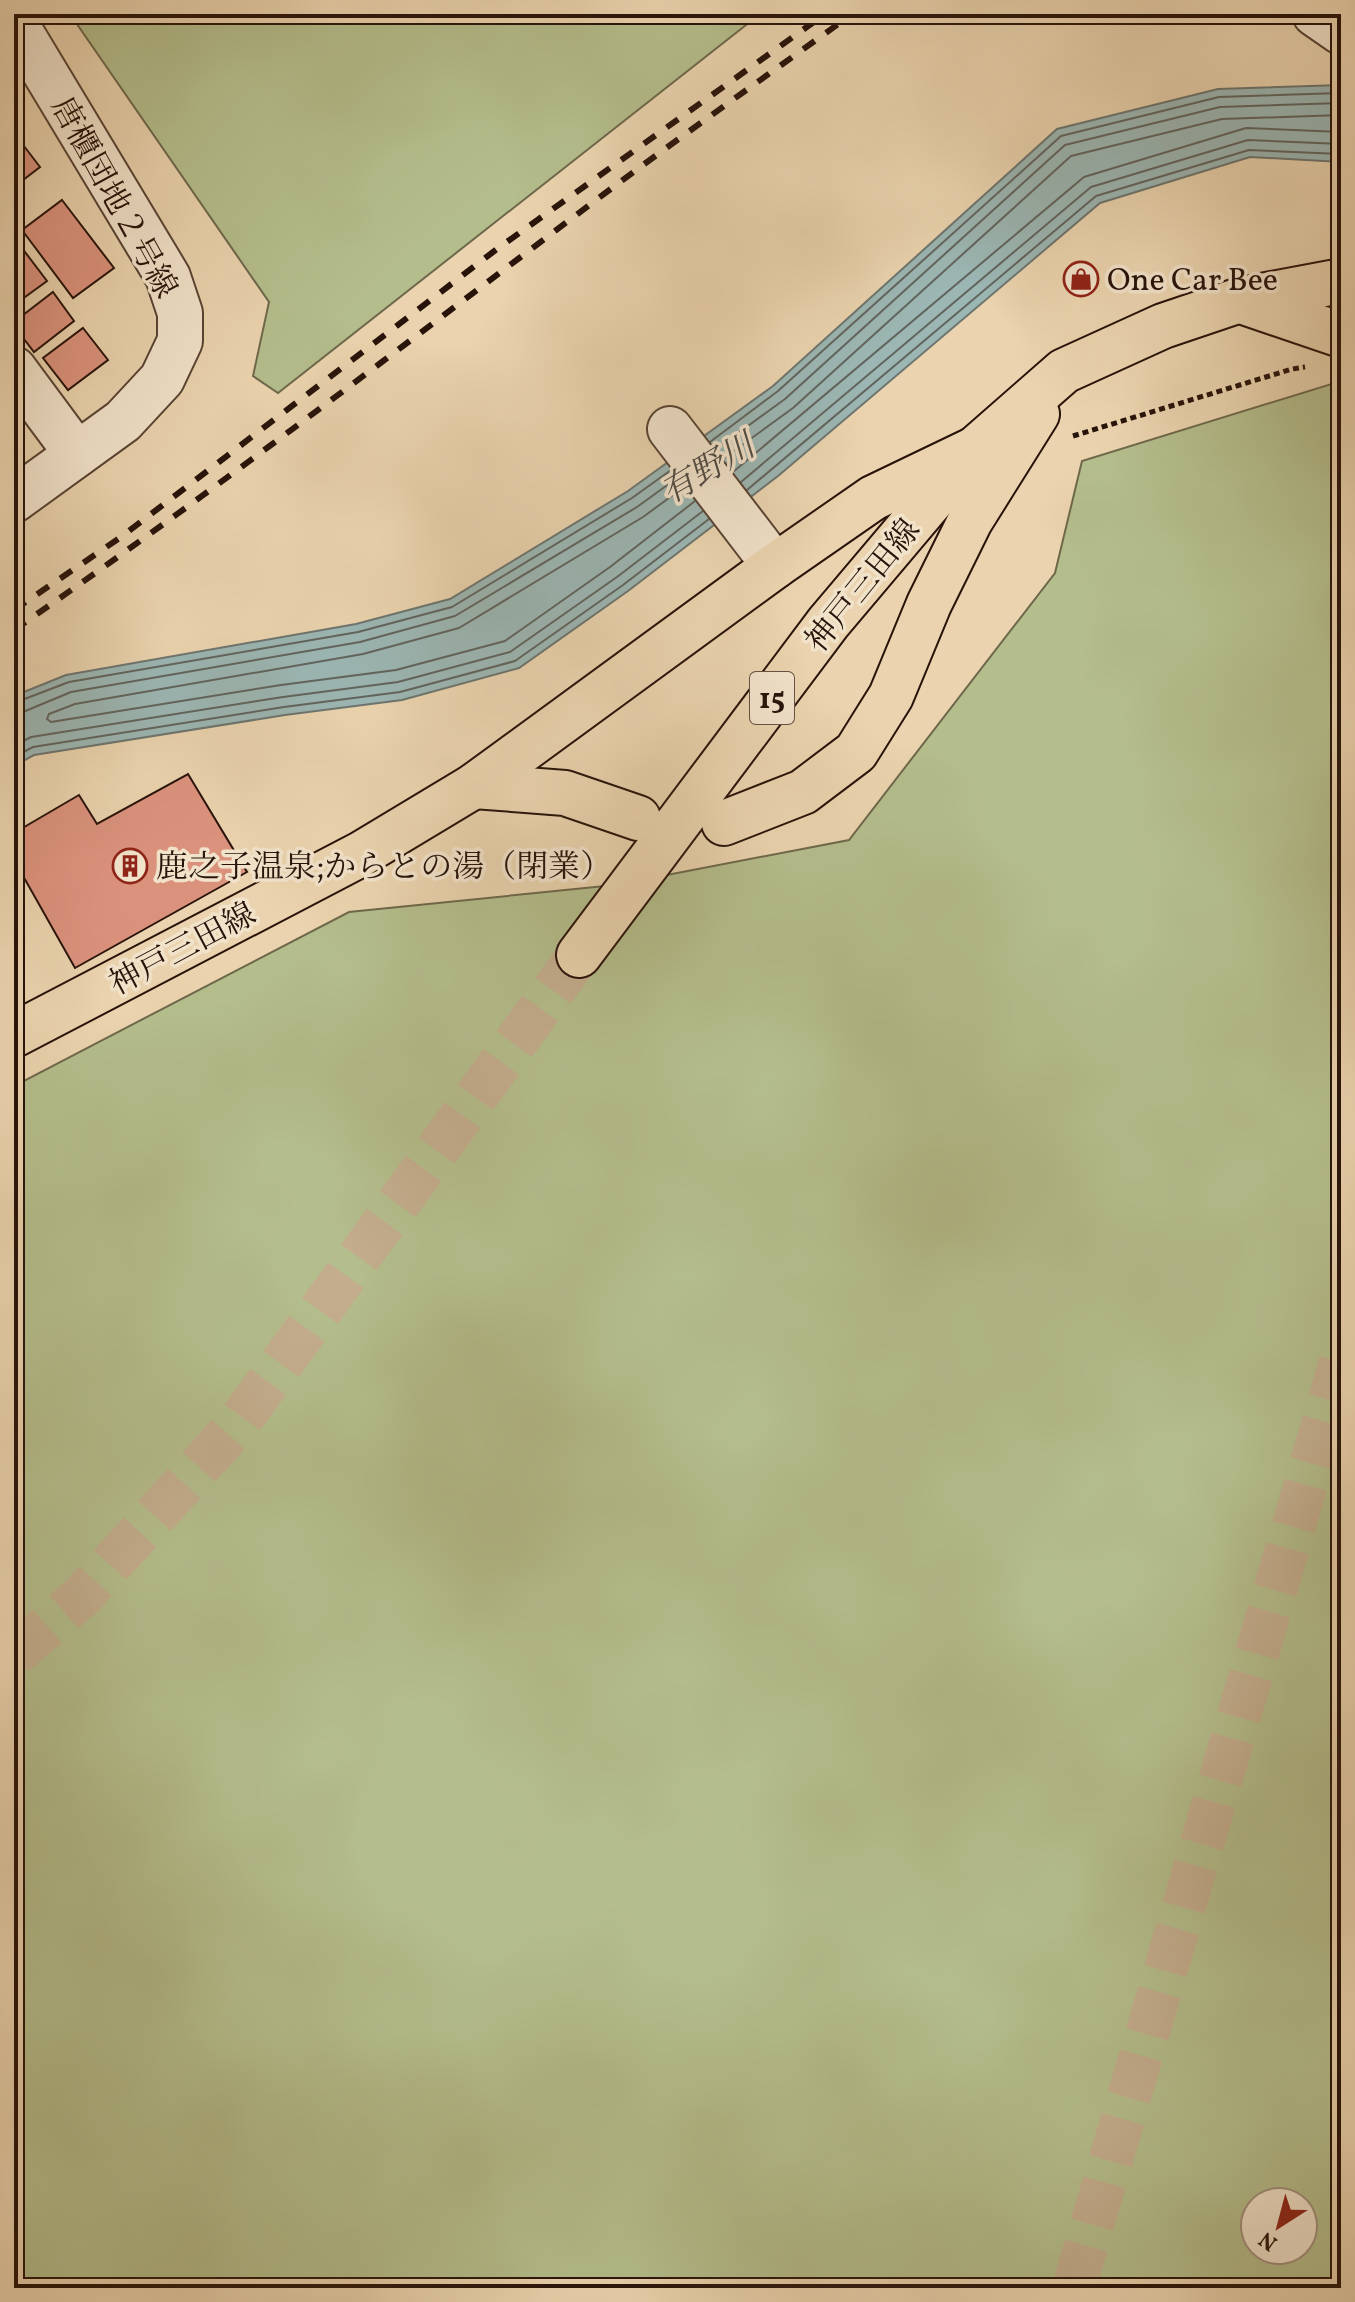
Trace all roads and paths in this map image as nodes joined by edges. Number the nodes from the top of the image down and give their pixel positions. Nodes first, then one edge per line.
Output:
1 (1315, 14) edge
2 (14, 21) edge
3 (1341, 32) edge
4 (1341, 281) edge
5 (1240, 300) junction
6 (1330, 351) edge
7 (14, 369) edge
8 (1064, 371) junction
9 (670, 429) dead end
10 (1060, 440) dead end
11 (975, 449) junction
12 (77, 454) junction
13 (14, 500) edge
14 (775, 566) junction
15 (474, 786) junction
16 (638, 818) dead end
17 (724, 823) dead end
18 (579, 955) tunnel mouth
19 (14, 1035) edge

1 - 3 street
2 - 12 street, 唐櫃団地２号線
4 - 5 main road, 神戸三田線 / 15
5 - 6 main road
5 - 8 main road, 神戸三田線 / 15
6 - 10 path
7 - 12 street
8 - 11 main road, 神戸三田線 / 15
8 - 17 main road, 神戸三田線
9 - 14 street
11 - 14 main road, 神戸三田線 / 15
11 - 18 main road, 神戸三田線 / 15
12 - 13 street, 唐櫃団地２号線
14 - 15 main road, 神戸三田線 / 15
15 - 16 main road
15 - 19 main road, 神戸三田線 / 15

